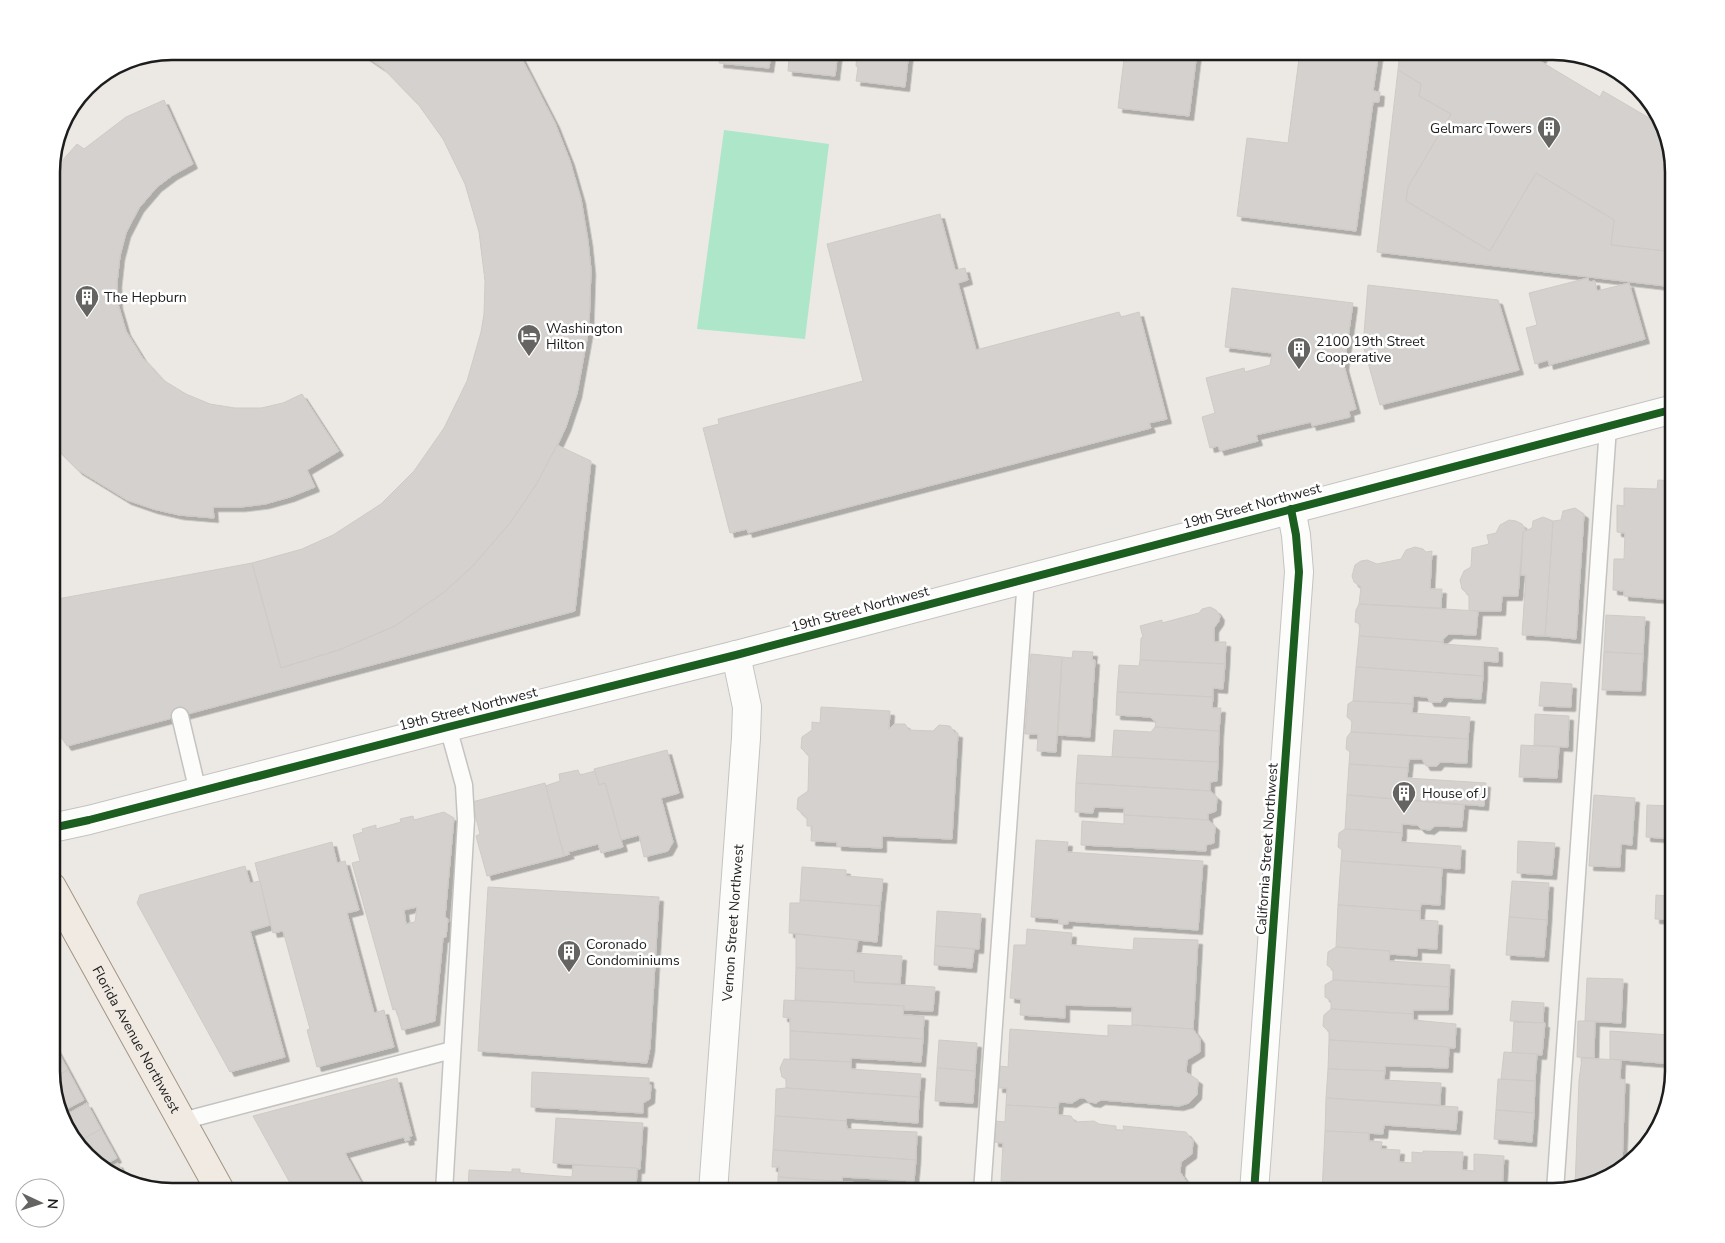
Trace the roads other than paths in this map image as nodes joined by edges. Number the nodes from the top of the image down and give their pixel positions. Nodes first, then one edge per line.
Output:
1 (1665, 411) edge
2 (1608, 427) junction
3 (1291, 509) junction
4 (1026, 578) junction
5 (736, 655) junction
6 (180, 716) dead end
7 (448, 727) junction
8 (198, 792) junction
9 (60, 826) edge
10 (60, 902) edge
11 (452, 1050) junction
12 (182, 1121) junction
13 (216, 1183) edge
14 (445, 1183) edge
15 (714, 1183) edge
16 (983, 1183) edge
17 (1255, 1183) edge
18 (1556, 1183) edge

1 - 2 street, 19th Street Northwest
2 - 3 street, 19th Street Northwest
2 - 18 lane
3 - 4 street, 19th Street Northwest
3 - 17 street, California Street Northwest
4 - 5 street, 19th Street Northwest
4 - 16 lane
5 - 7 street, 19th Street Northwest
5 - 15 street, Vernon Street Northwest
6 - 8 lane
7 - 8 street, 19th Street Northwest
7 - 11 lane
8 - 9 street, 19th Street Northwest
10 - 12 main road, Florida Avenue Northwest
11 - 12 lane
11 - 14 lane
12 - 13 main road, Florida Avenue Northwest

